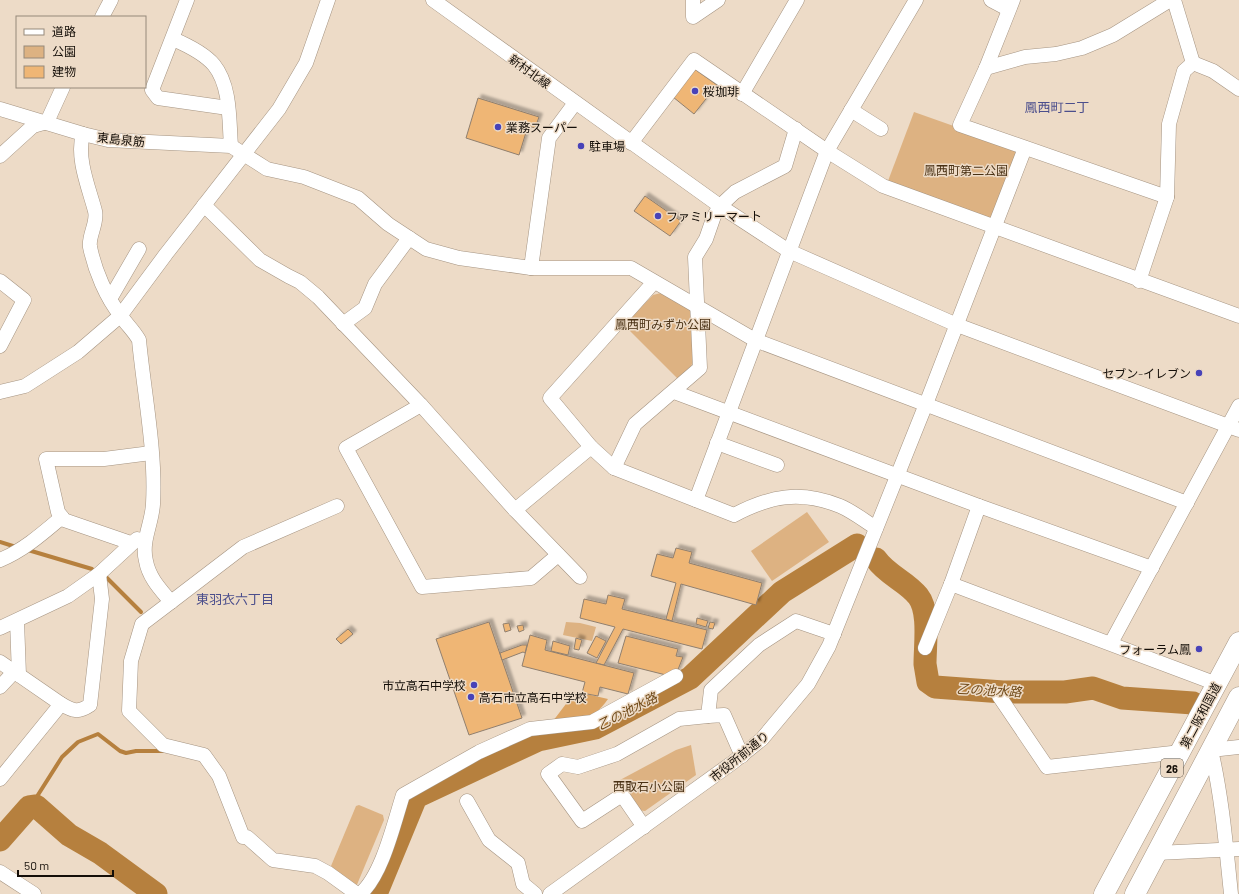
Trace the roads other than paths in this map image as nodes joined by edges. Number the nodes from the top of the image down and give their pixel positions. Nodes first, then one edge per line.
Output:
1 (111, 0) edge
2 (187, 0) edge
3 (328, 0) edge
4 (433, 0) edge
5 (693, 0) edge
6 (718, 0) edge
7 (797, 0) edge
8 (916, 0) edge
9 (991, 0) edge
10 (1170, 0) edge
11 (1174, 0) edge
12 (1010, 4) edge
13 (103, 16) edge
14 (173, 39) junction
15 (1193, 63) junction
16 (986, 68) junction
17 (63, 88) edge
18 (1239, 89) edge
19 (742, 94) junction
20 (575, 103) junction
21 (228, 108) junction
22 (0, 109) edge
23 (851, 110) junction
24 (47, 122) junction
25 (796, 129) junction
26 (881, 129) dead end
27 (83, 134) junction
28 (630, 142) junction
29 (231, 146) junction
30 (1025, 148) junction
31 (827, 151) junction
32 (244, 154) junction
33 (0, 156) edge
34 (1167, 197) junction
35 (204, 205) junction
36 (720, 206) junction
37 (996, 227) junction
38 (409, 238) junction
39 (139, 248) dead end
40 (789, 251) junction
41 (531, 268) junction
42 (0, 281) edge
43 (1138, 281) junction
44 (654, 282) junction
45 (110, 299) junction
46 (697, 306) junction
47 (120, 316) junction
48 (1239, 316) edge
49 (343, 324) junction
50 (957, 325) junction
51 (755, 340) junction
52 (0, 346) edge
53 (0, 392) edge
54 (674, 392) junction
55 (926, 404) junction
56 (420, 405) junction
57 (1239, 406) edge
58 (728, 412) junction
59 (1233, 428) edge
60 (717, 443) junction
61 (591, 447) junction
62 (151, 453) junction
63 (777, 465) dead end
64 (614, 468) junction
65 (897, 474) junction
66 (696, 500) junction
67 (1187, 503) junction
68 (337, 506) dead end
69 (979, 506) junction
70 (515, 510) junction
71 (62, 517) junction
72 (876, 528) junction
73 (146, 533) junction
74 (131, 543) junction
75 (558, 555) junction
76 (0, 560) edge
77 (1152, 568) junction
78 (100, 572) junction
79 (580, 577) dead end
80 (951, 584) junction
81 (171, 602) junction
82 (17, 621) junction
83 (0, 628) edge
84 (834, 634) junction
85 (1239, 642) edge
86 (1110, 643) junction
87 (925, 648) dead end
88 (0, 662) edge
89 (16, 673) junction
90 (676, 676) dead end
91 (1217, 684) junction
92 (0, 687) edge
93 (999, 696) dead end
94 (1239, 697) edge
95 (62, 704) junction
96 (708, 716) junction
97 (1239, 747) edge
98 (1212, 750) junction
99 (1180, 752) junction
100 (742, 756) junction
101 (0, 779) edge
102 (467, 801) dead end
103 (644, 827) junction
104 (1233, 850) edge
105 (1157, 853) junction
106 (0, 872) edge
107 (34, 894) edge
108 (358, 894) edge
109 (535, 894) edge
110 (550, 894) edge
111 (1104, 894) edge
112 (1135, 894) edge
113 (1231, 894) edge

1 - 13 street
2 - 14 street
3 - 32 street
4 - 20 street, 新村北線
5 - 6 street
7 - 19 street
8 - 23 street
9 - 12 street
10 - 16 street
11 - 15 street
12 - 16 street
14 - 21 street
14 - 21 street
15 - 18 street
15 - 34 street
16 - 30 street
17 - 24 street
19 - 25 street
19 - 28 street
20 - 28 street, 新村北線
20 - 41 street
21 - 29 street
22 - 24 street, 東島泉筋
23 - 26 street
23 - 31 street
24 - 27 street, 東島泉筋
24 - 33 street
25 - 31 street
25 - 36 street
27 - 29 street, 東島泉筋
27 - 45 street
28 - 36 street, 新村北線
29 - 32 street, 東島泉筋
30 - 34 street
30 - 37 street, 市役所前通り
31 - 37 street
31 - 40 street
32 - 35 street
32 - 38 street, 東島泉筋
34 - 43 street
35 - 47 street
35 - 49 street
36 - 40 street, 新村北線
36 - 46 street
37 - 43 street
37 - 50 street, 市役所前通り
38 - 41 street, 東島泉筋
38 - 49 street
39 - 45 street
40 - 50 street, 新村北線
40 - 51 street
41 - 44 street, 東島泉筋
42 - 52 street
43 - 48 street
44 - 46 street, 東島泉筋
44 - 61 street
45 - 47 street
46 - 51 street, 東島泉筋
46 - 54 street
47 - 53 street
47 - 62 street
49 - 56 street
50 - 55 street, 市役所前通り
50 - 59 street, 新村北線
51 - 55 street, 東島泉筋
51 - 58 street
54 - 58 street
54 - 64 street
55 - 65 street, 市役所前通り
55 - 67 street, 東島泉筋
56 - 70 street
56 - 75 street
57 - 59 street
58 - 60 street
58 - 65 street
59 - 67 street
60 - 63 street
60 - 66 street
61 - 64 street
61 - 70 street
62 - 71 street
62 - 73 street
64 - 66 street
65 - 69 street
65 - 72 street, 市役所前通り
66 - 72 street
67 - 77 street
68 - 81 street
69 - 77 street
69 - 80 street
70 - 75 street
71 - 74 street
71 - 76 street
72 - 84 street, 市役所前通り
73 - 74 street
73 - 81 street
74 - 78 street
75 - 79 street
77 - 86 street
78 - 82 street
78 - 95 street
80 - 86 street
80 - 87 street
81 - 108 street
82 - 83 street
82 - 89 street
84 - 96 street
84 - 100 street, 市役所前通り
85 - 91 highway, 第二阪和国道 / 26
86 - 91 street
88 - 89 street
89 - 92 street
89 - 95 street
90 - 108 street
91 - 99 highway, 第二阪和国道 / 26
93 - 99 street
94 - 98 highway, 26
95 - 101 street
96 - 100 street
96 - 103 street
97 - 98 street
98 - 104 street
98 - 105 highway, 26
99 - 111 highway, 第二阪和国道 / 26
100 - 103 street, 市役所前通り
102 - 109 street
103 - 110 street, 市役所前通り
104 - 105 street
104 - 113 street
105 - 112 highway, 26
106 - 107 street

